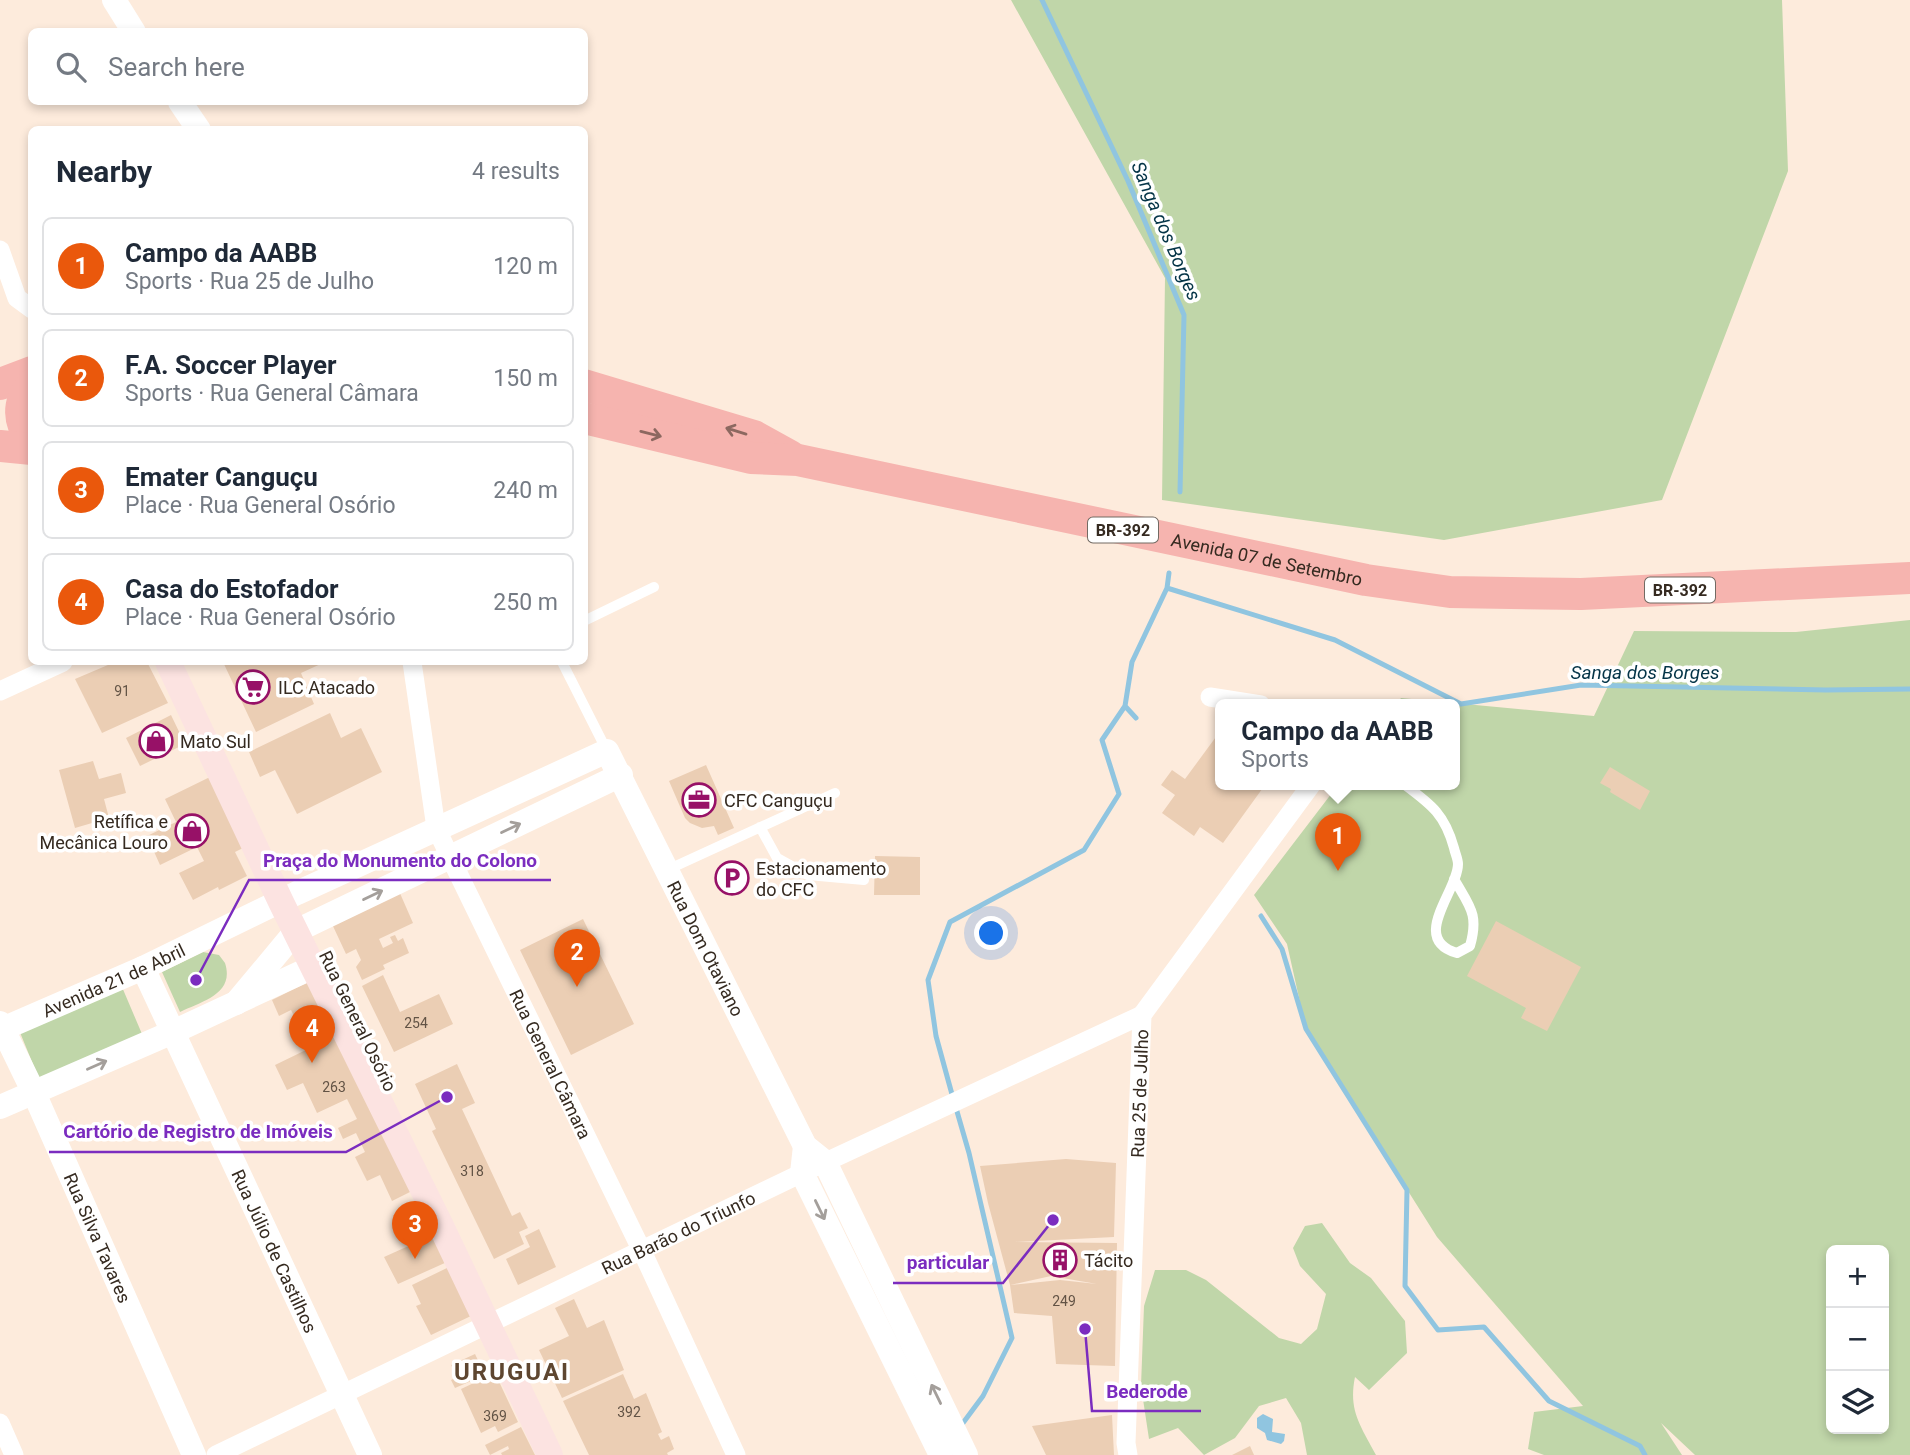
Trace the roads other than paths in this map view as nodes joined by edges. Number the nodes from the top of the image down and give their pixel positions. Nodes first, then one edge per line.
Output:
1 (114, 0) edge
2 (132, 28) edge
3 (182, 105) edge
4 (196, 126) edge
5 (0, 250) edge
6 (28, 306) edge
7 (28, 374) edge
8 (0, 384) edge
9 (588, 386) edge
10 (28, 390) edge
11 (588, 419) edge
12 (28, 435) edge
13 (0, 446) edge
14 (28, 449) edge
15 (798, 460) junction
16 (1910, 578) edge
17 (654, 587) dead end
18 (588, 619) edge
19 (56, 665) edge
20 (171, 665) edge
21 (188, 665) edge
22 (412, 665) edge
23 (564, 665) edge
24 (0, 691) edge
25 (1210, 697) dead end
26 (1223, 699) edge
27 (607, 751) junction
28 (621, 775) junction
29 (1307, 790) edge
30 (1412, 790) edge
31 (835, 793) dead end
32 (760, 827) junction
33 (436, 828) junction
34 (449, 858) junction
35 (667, 870) junction
36 (1454, 879) junction
37 (864, 880) dead end
38 (289, 897) junction
39 (304, 928) junction
40 (313, 967) junction
41 (143, 968) junction
42 (236, 1003) junction
43 (1142, 1015) junction
44 (1, 1027) edge
45 (173, 1032) junction
46 (34, 1093) junction
47 (0, 1107) edge
48 (805, 1146) junction
49 (825, 1162) junction
50 (802, 1173) junction
51 (642, 1251) junction
52 (494, 1321) junction
53 (899, 1344) junction
54 (342, 1395) junction
55 (0, 1423) edge
56 (15, 1455) edge
57 (194, 1455) edge
58 (216, 1455) edge
59 (370, 1455) edge
60 (551, 1455) edge
61 (566, 1455) edge
62 (736, 1455) edge
63 (941, 1455) edge
64 (966, 1455) edge
65 (1128, 1455) edge

1 - 2 street
3 - 4 street
5 - 6 street
7 - 8 highway
15 -> 9 highway, Avenida 07 de Setembro / BR-392
10 - 12 highway
11 -> 15 highway, Avenida 07 de Setembro / BR-392
13 - 14 highway
15 - 16 highway, Avenida 07 de Setembro / BR-392
17 - 18 lane
19 - 24 street
20 - 38 main road, Rua General Osório
21 - 38 main road, Rua General Osório
22 - 33 street, Rua General Câmara
23 - 27 lane
25 - 26 street
27 - 28 street, Rua Dom Otaviano
27 - 33 street, Avenida 21 de Abril
34 -> 28 street
28 - 35 street, Rua Dom Otaviano
29 - 43 street, Rua 25 de Julho
30 - 36 lane
31 - 32 lane
32 - 35 lane
32 - 37 lane
33 - 34 street, Rua General Câmara
33 - 38 street, Avenida 21 de Abril
39 -> 34 street
34 - 51 street, Rua General Câmara
35 - 48 street, Rua Dom Otaviano
36 - 36 lane
38 - 39 main road, Rua General Osório
38 - 41 street, Avenida 21 de Abril
39 - 40 main road, Rua General Osório
39 - 42 street
39 - 52 main road, Rua General Osório
40 - 42 street
40 - 52 main road, Rua General Osório
41 - 44 street, Avenida 21 de Abril
41 - 45 street, Rua Júlio de Castilhos
42 - 45 street
43 - 49 street, Rua Barão do Triunfo
43 - 65 street, Rua 25 de Julho
44 - 46 street, Rua Silva Tavares
46 -> 45 street
45 - 54 street, Rua Júlio de Castilhos
46 - 47 street
46 - 57 street, Rua Silva Tavares
48 - 49 street, Rua Dom Otaviano
48 - 50 street
49 - 50 street, Rua Barão do Triunfo
49 - 53 street, Rua Dom Otaviano
50 - 51 street, Rua Barão do Triunfo
50 -> 53 street, Rua Dom Otaviano
51 - 52 street, Rua Barão do Triunfo
51 - 62 street, Rua General Câmara
52 - 54 street, Rua Barão do Triunfo
52 - 60 main road, Rua General Osório
52 - 61 main road, Rua General Osório
53 - 63 street, Rua Dom Otaviano
64 -> 53 street, Rua Dom Otaviano
54 - 58 street, Rua Barão do Triunfo
54 - 59 street, Rua Júlio de Castilhos
55 - 56 street

